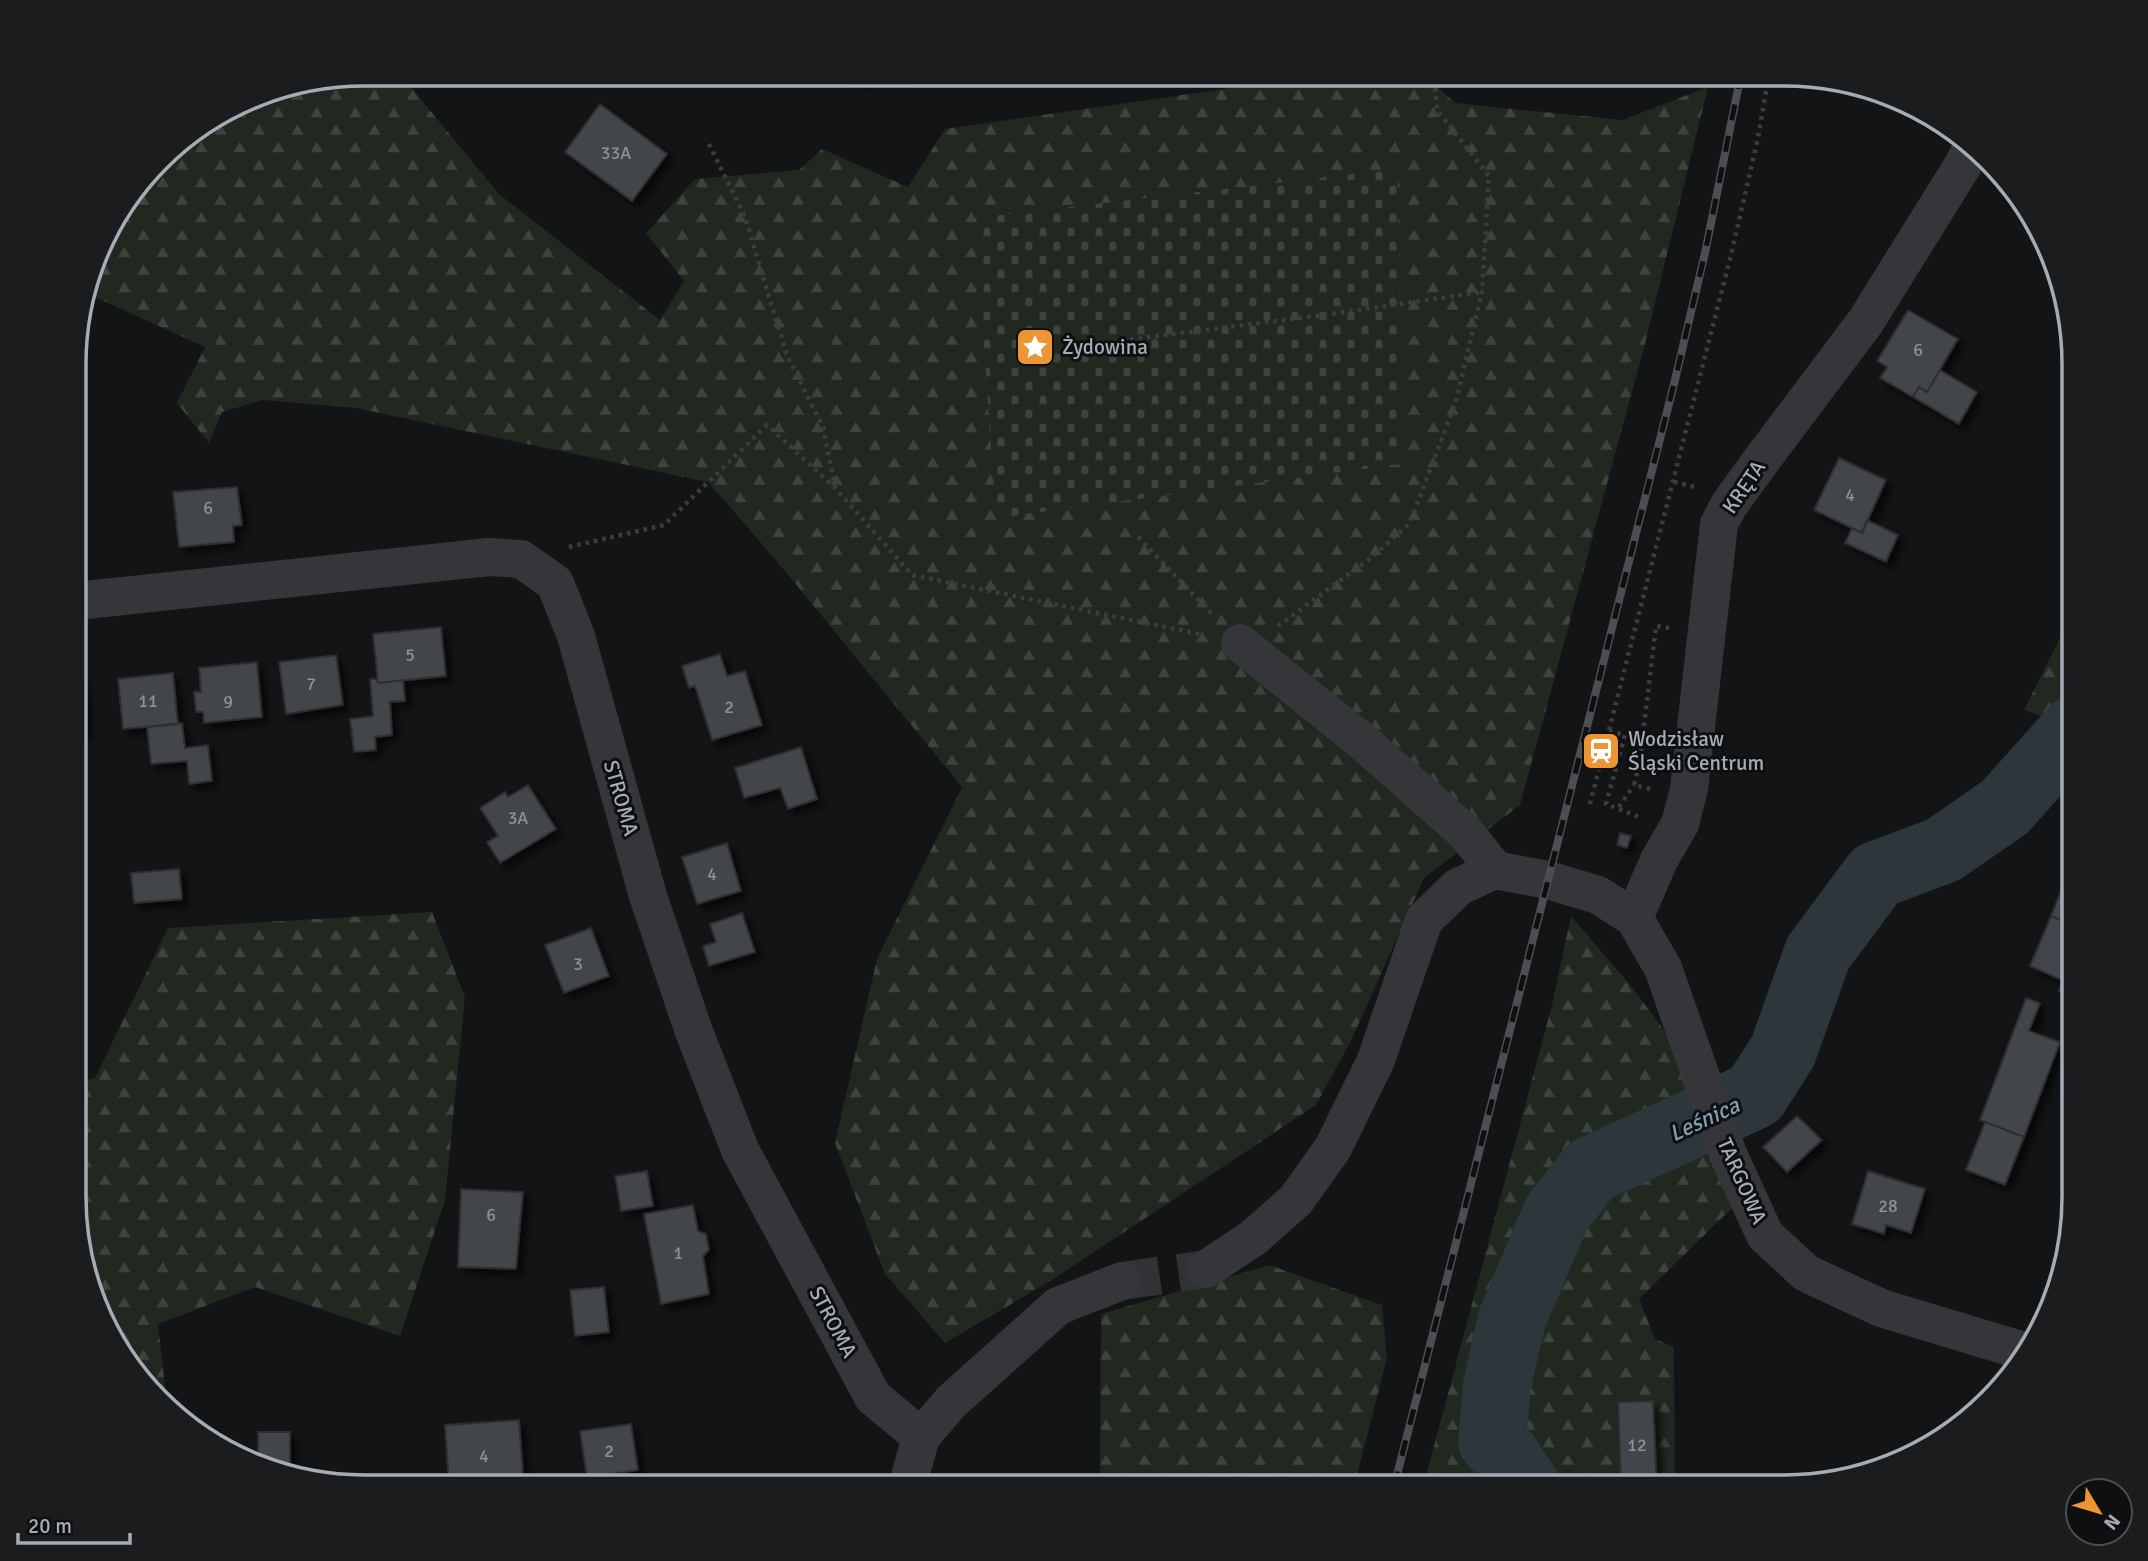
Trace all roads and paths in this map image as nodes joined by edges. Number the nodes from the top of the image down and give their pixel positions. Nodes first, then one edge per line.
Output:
1 (1435, 86) edge
2 (1767, 86) edge
3 (709, 144) dead end
4 (1968, 155) edge
5 (1482, 292) junction
6 (1071, 347) dead end
7 (1674, 482) junction
8 (1689, 485) dead end
9 (835, 488) junction
10 (1138, 537) dead end
11 (521, 559) junction
12 (86, 600) edge
13 (1240, 643) junction
14 (1609, 731) junction
15 (1634, 785) dead end
16 (1590, 804) dead end
17 (1619, 807) junction
18 (1680, 824) junction
19 (1495, 870) junction
20 (1634, 918) junction
21 (1206, 1269) tunnel mouth
22 (1122, 1281) tunnel mouth
23 (2017, 1349) edge
24 (922, 1437) junction
25 (911, 1475) edge

1 - 5 path
2 - 7 path
3 - 9 path
4 - 18 street, KRĘTA
5 - 6 path
5 - 13 path
7 - 8 path
7 - 14 path
9 - 11 path
9 - 13 path
10 - 13 path
11 - 12 street
11 - 24 street, STROMA
13 - 19 street
14 - 16 path
14 - 17 path
15 - 17 path
17 - 18 path
18 - 20 street, KRĘTA
19 - 20 street, TARGOWA
19 - 21 street
20 - 23 street, TARGOWA
22 - 24 street
24 - 25 street

